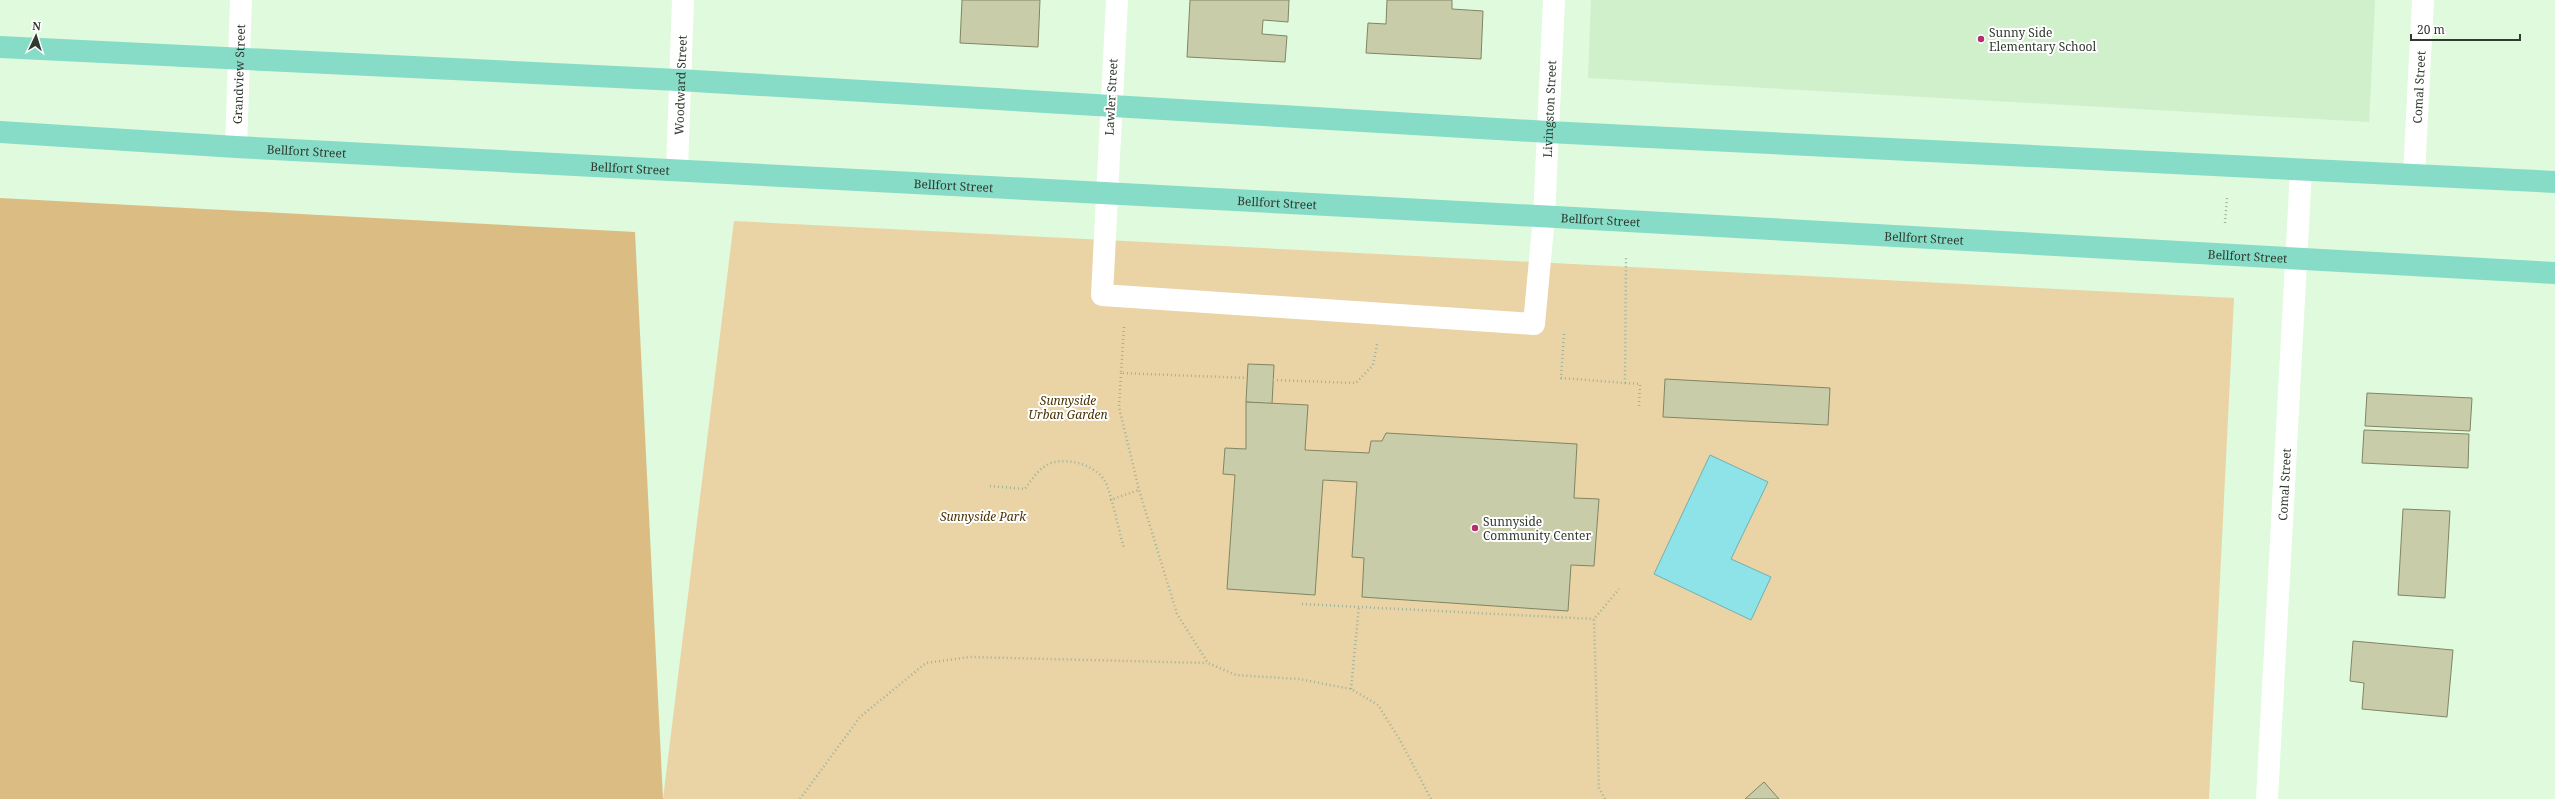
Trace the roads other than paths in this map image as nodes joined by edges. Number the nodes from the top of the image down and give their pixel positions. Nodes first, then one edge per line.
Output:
1 (241, 0) edge
2 (683, 0) edge
3 (1117, 0) edge
4 (1554, 0) edge
5 (2423, 0) edge
6 (0, 46) edge
7 (238, 59) junction
8 (678, 80) junction
9 (1111, 105) junction
10 (0, 132) edge
11 (1548, 132) junction
12 (236, 147) junction
13 (677, 170) junction
14 (2301, 170) junction
15 (2414, 174) junction
16 (2555, 182) edge
17 (1105, 195) junction
18 (1544, 217) junction
19 (2295, 260) junction
20 (2555, 273) edge
21 (1382, 314) joint
22 (2267, 799) edge

1 - 7 street, Grandview Street
2 - 8 street, Woodward Street
3 - 9 street, Lawler Street
4 - 11 street, Livingston Street
5 - 15 street, Comal Street
6 - 7 main road
7 - 8 main road
7 - 12 street, Grandview Street
8 - 9 main road
8 - 13 street, Woodward Street
9 - 11 main road
9 - 17 street, Lawler Street
10 - 12 main road, Bellfort Street
11 - 14 main road
11 - 18 street, Livingston Street
12 - 13 main road, Bellfort Street
13 - 17 main road, Bellfort Street
14 - 15 main road
14 - 19 street, Comal Street
15 - 16 main road
17 - 18 main road, Bellfort Street
17 - 21 street, Lawler Street
18 - 19 main road, Bellfort Street
18 - 21 street, Livingston Street
19 - 20 main road, Bellfort Street
19 - 22 street, Comal Street

